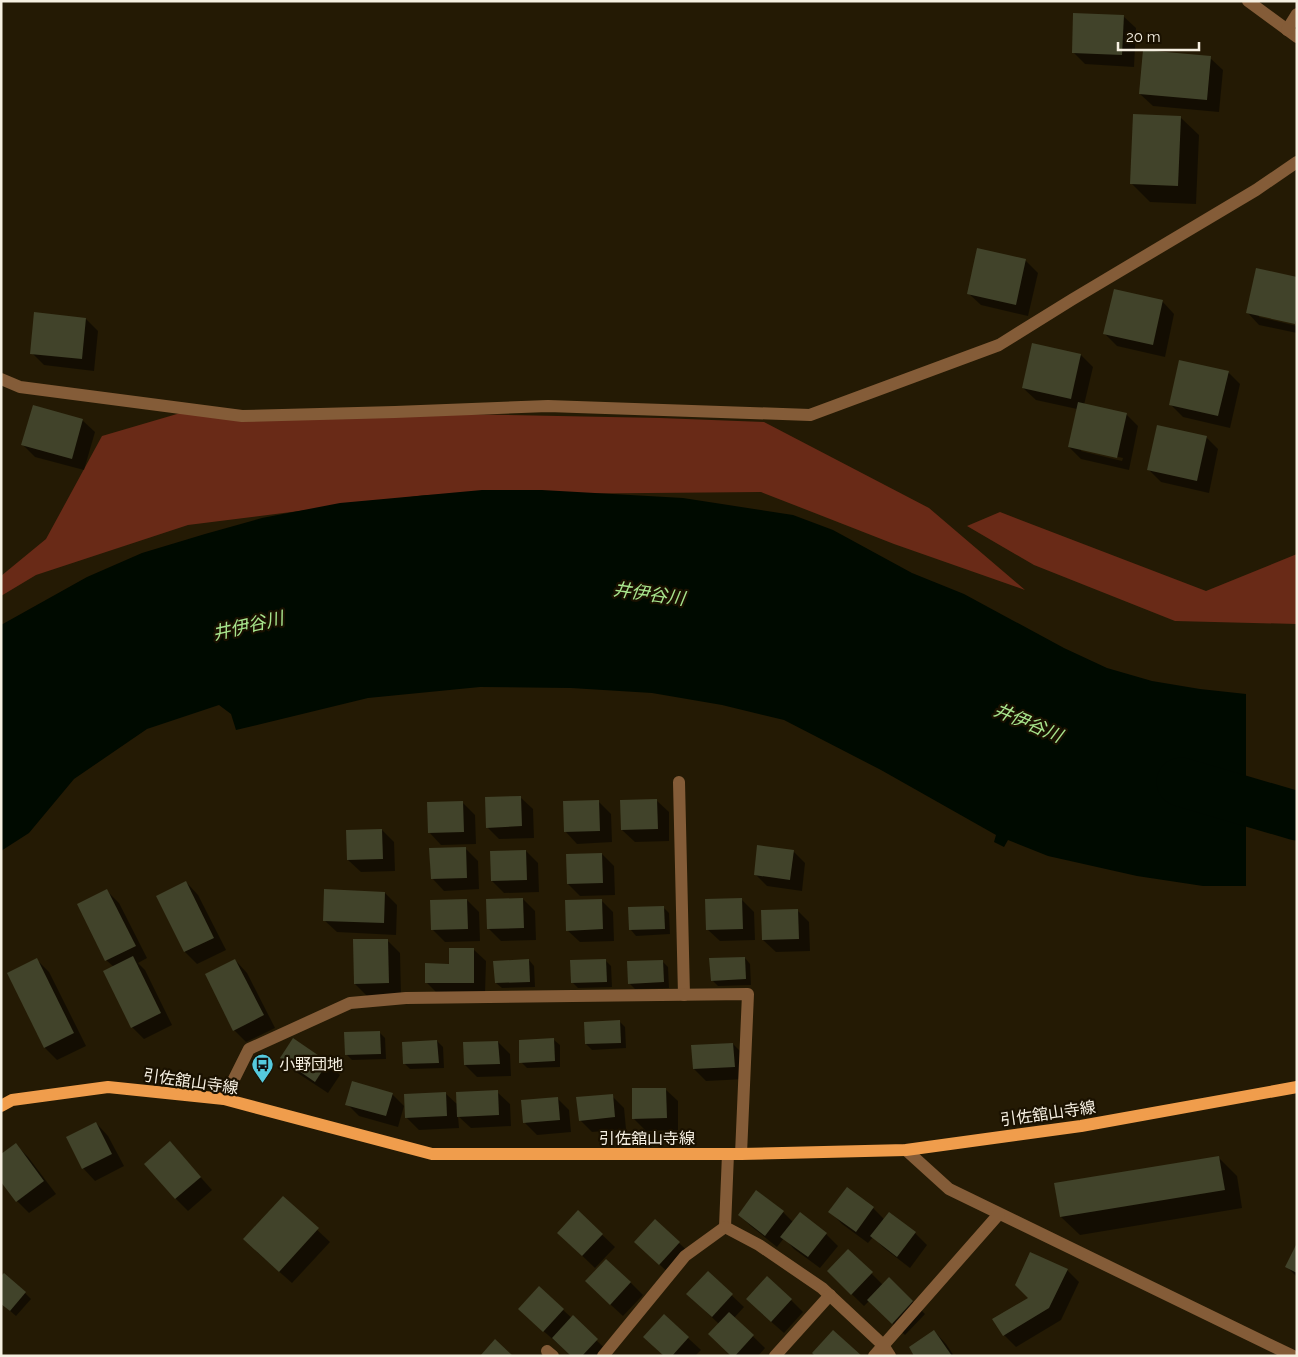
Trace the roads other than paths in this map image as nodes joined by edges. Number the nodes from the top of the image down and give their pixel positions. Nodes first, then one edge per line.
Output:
1 (1248, 1) edge
2 (1297, 14) edge
3 (1292, 33) edge
4 (1297, 162) edge
5 (1, 379) edge
6 (679, 782) dead end
7 (684, 995) junction
8 (1297, 1087) edge
9 (224, 1099) junction
10 (1, 1106) edge
11 (906, 1150) junction
12 (728, 1154) junction
13 (742, 1154) junction
14 (999, 1214) junction
15 (724, 1227) junction
16 (830, 1295) junction
17 (886, 1351) edge
18 (603, 1356) edge
19 (775, 1356) edge
20 (874, 1356) edge
21 (1293, 1356) edge

1 - 3 street
2 - 3 street
4 - 5 street
6 - 7 street
7 - 9 street
7 - 13 street
8 - 11 main road, 引佐舘山寺線
9 - 10 main road, 引佐舘山寺線
9 - 12 main road, 引佐舘山寺線
11 - 13 main road, 引佐舘山寺線
11 - 14 street
12 - 13 main road, 引佐舘山寺線
12 - 15 street
14 - 17 street
14 - 21 street
15 - 16 street
15 - 18 street
16 - 17 street
16 - 19 street
17 - 20 street

